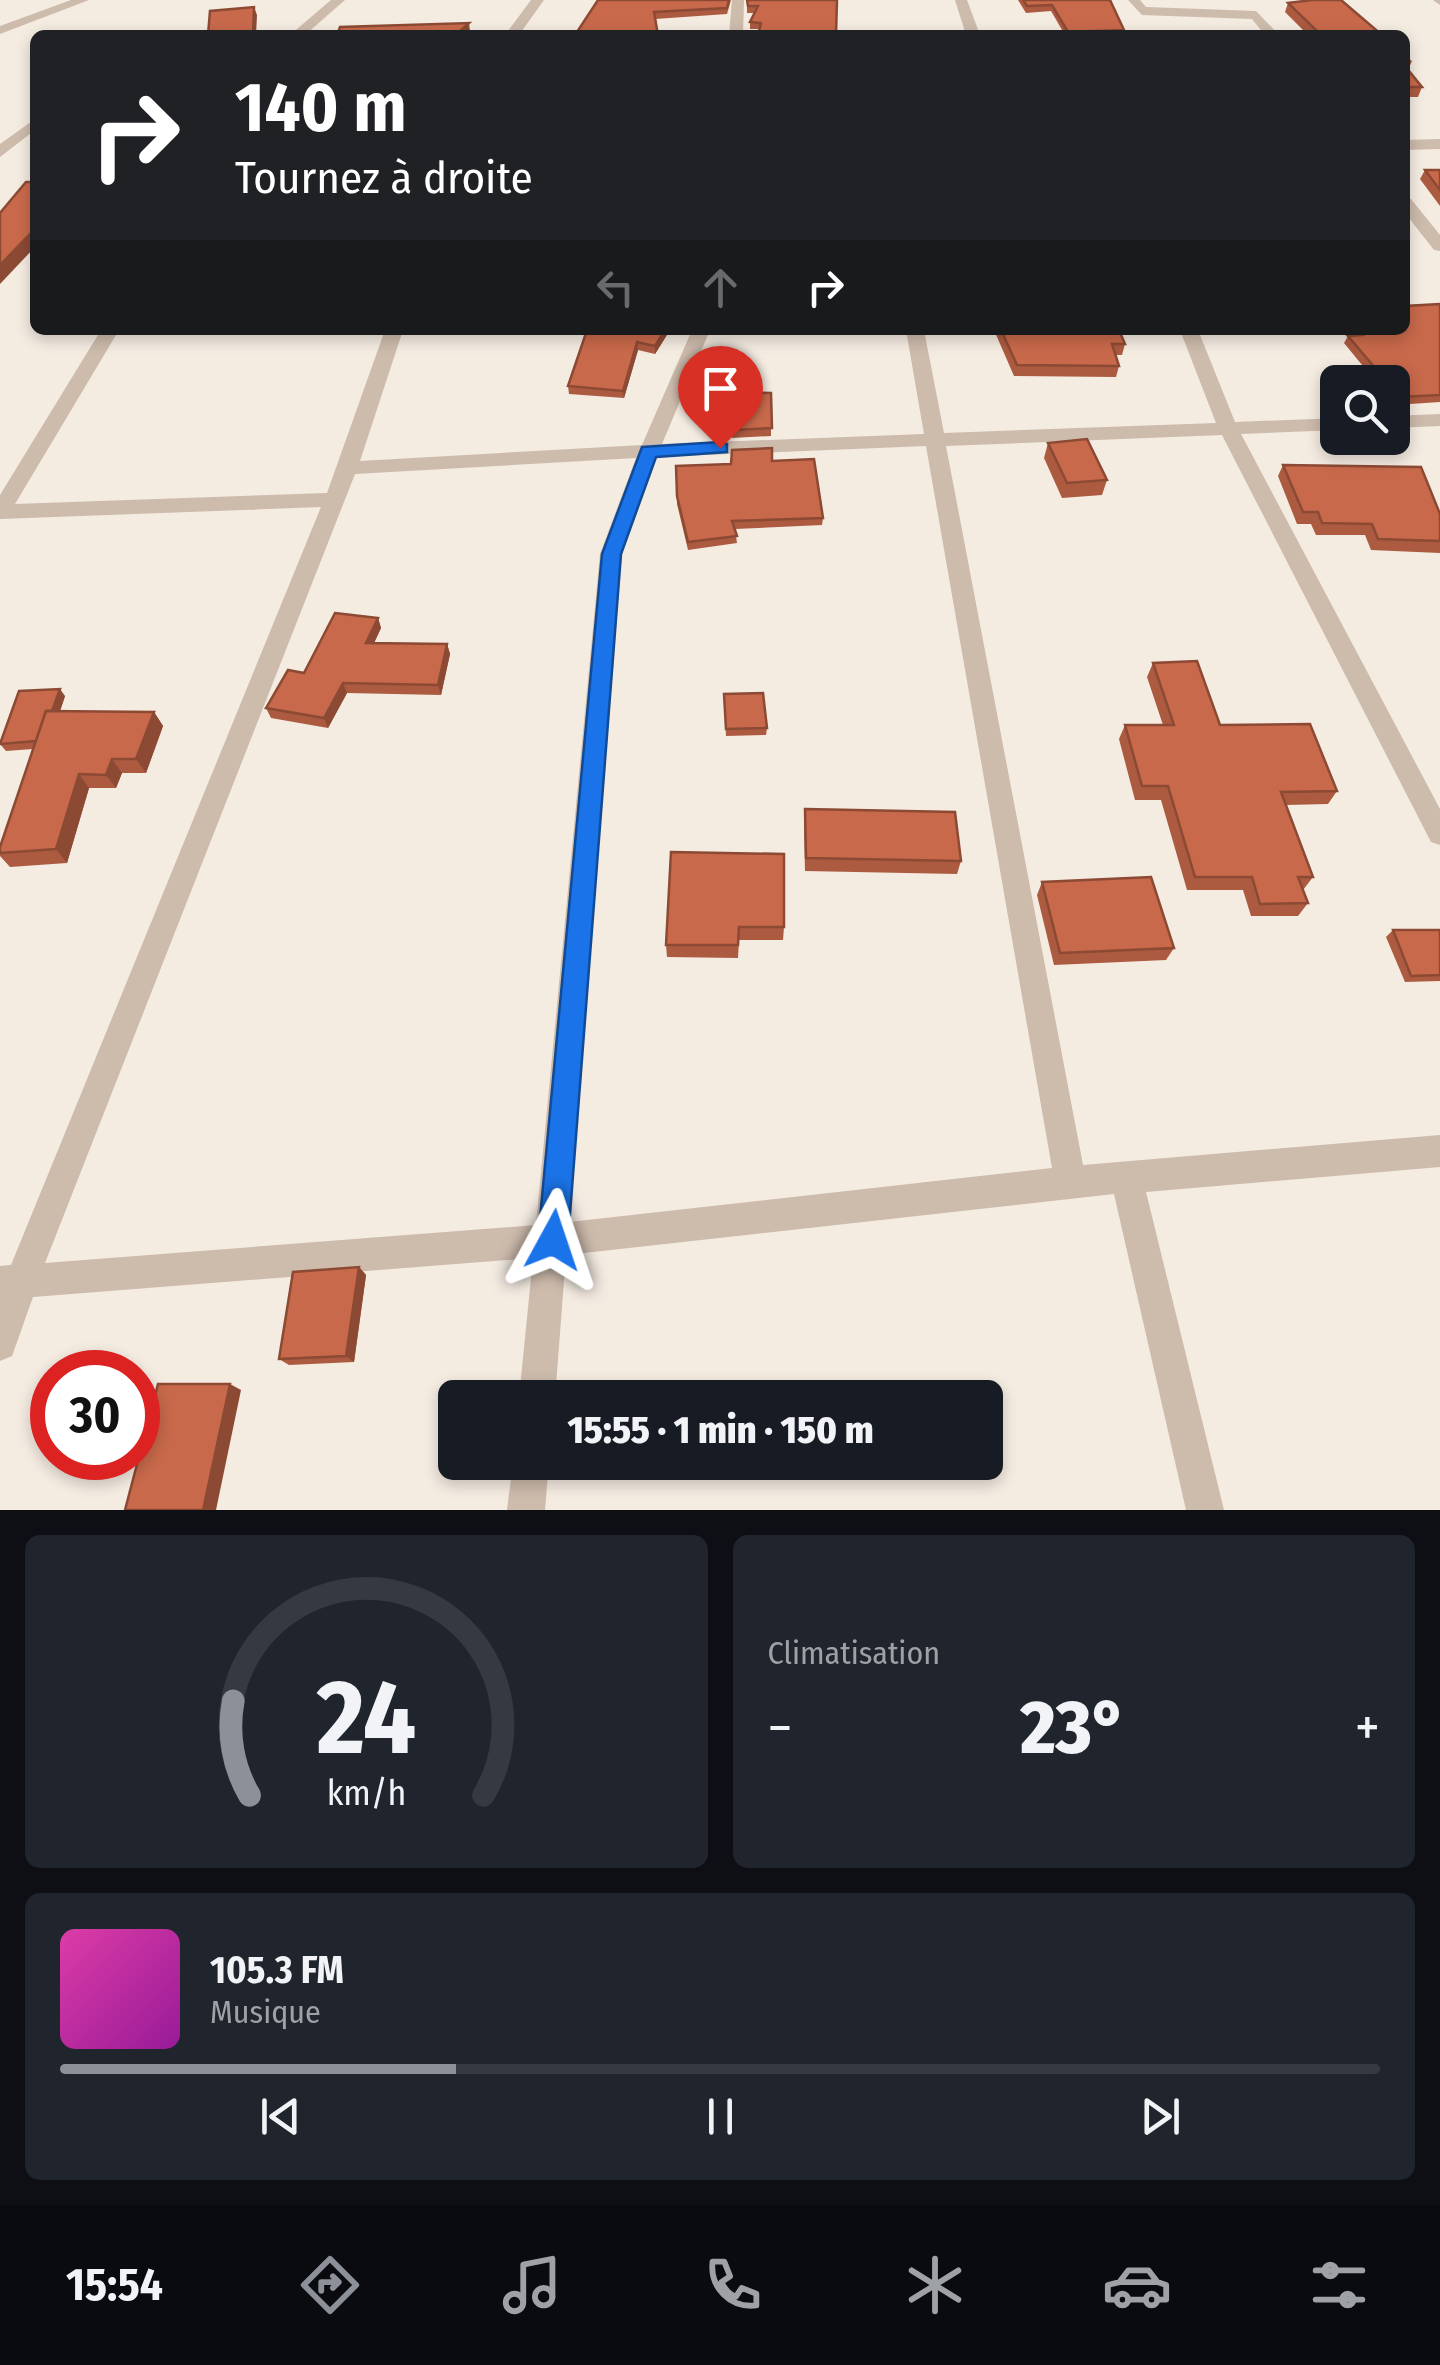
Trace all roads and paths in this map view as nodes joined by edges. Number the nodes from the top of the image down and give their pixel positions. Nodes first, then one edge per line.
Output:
1 (83, 0) edge
2 (339, 0) edge
3 (538, 0) edge
4 (738, 0) edge
5 (961, 0) edge
6 (1134, 0) edge
7 (0, 30) edge
8 (304, 30) edge
9 (516, 30) edge
10 (736, 30) edge
11 (971, 30) edge
12 (1268, 30) edge
13 (30, 127) edge
14 (1440, 144) edge
15 (1410, 145) edge
16 (0, 152) edge
17 (1410, 208) edge
18 (1440, 246) edge
19 (107, 335) edge
20 (392, 335) edge
21 (700, 335) edge
22 (916, 335) edge
23 (1190, 335) edge
24 (1440, 420) edge
25 (1410, 421) edge
26 (1320, 425) edge
27 (1228, 428) junction
28 (936, 439) junction
29 (649, 451) junction
30 (347, 468) junction
31 (332, 500) junction
32 (0, 512) edge
33 (1440, 834) edge
34 (1440, 1151) edge
35 (1127, 1180) junction
36 (1070, 1182) junction
37 (553, 1240) junction
38 (10, 1282) edge
39 (0, 1344) edge
40 (540, 1380) edge
41 (529, 1480) edge
42 (526, 1510) edge
43 (1204, 1510) edge

1 - 7 street
2 - 8 street
3 - 9 street
4 - 10 street
5 - 11 street
6 - 12 street
13 - 16 street
14 - 15 street
17 - 18 street
19 - 32 street
20 - 30 street
21 - 29 street
22 - 28 street
23 - 27 street
24 - 25 street
26 - 27 street
27 - 28 street
27 - 33 street
28 - 29 street
28 - 36 street
29 - 30 street
29 - 37 street
30 - 31 street
31 - 32 street
31 - 38 street
34 - 35 street
35 - 36 street
35 - 43 street
36 - 37 street
37 - 38 street
37 - 40 street
38 - 39 street
41 - 42 street

